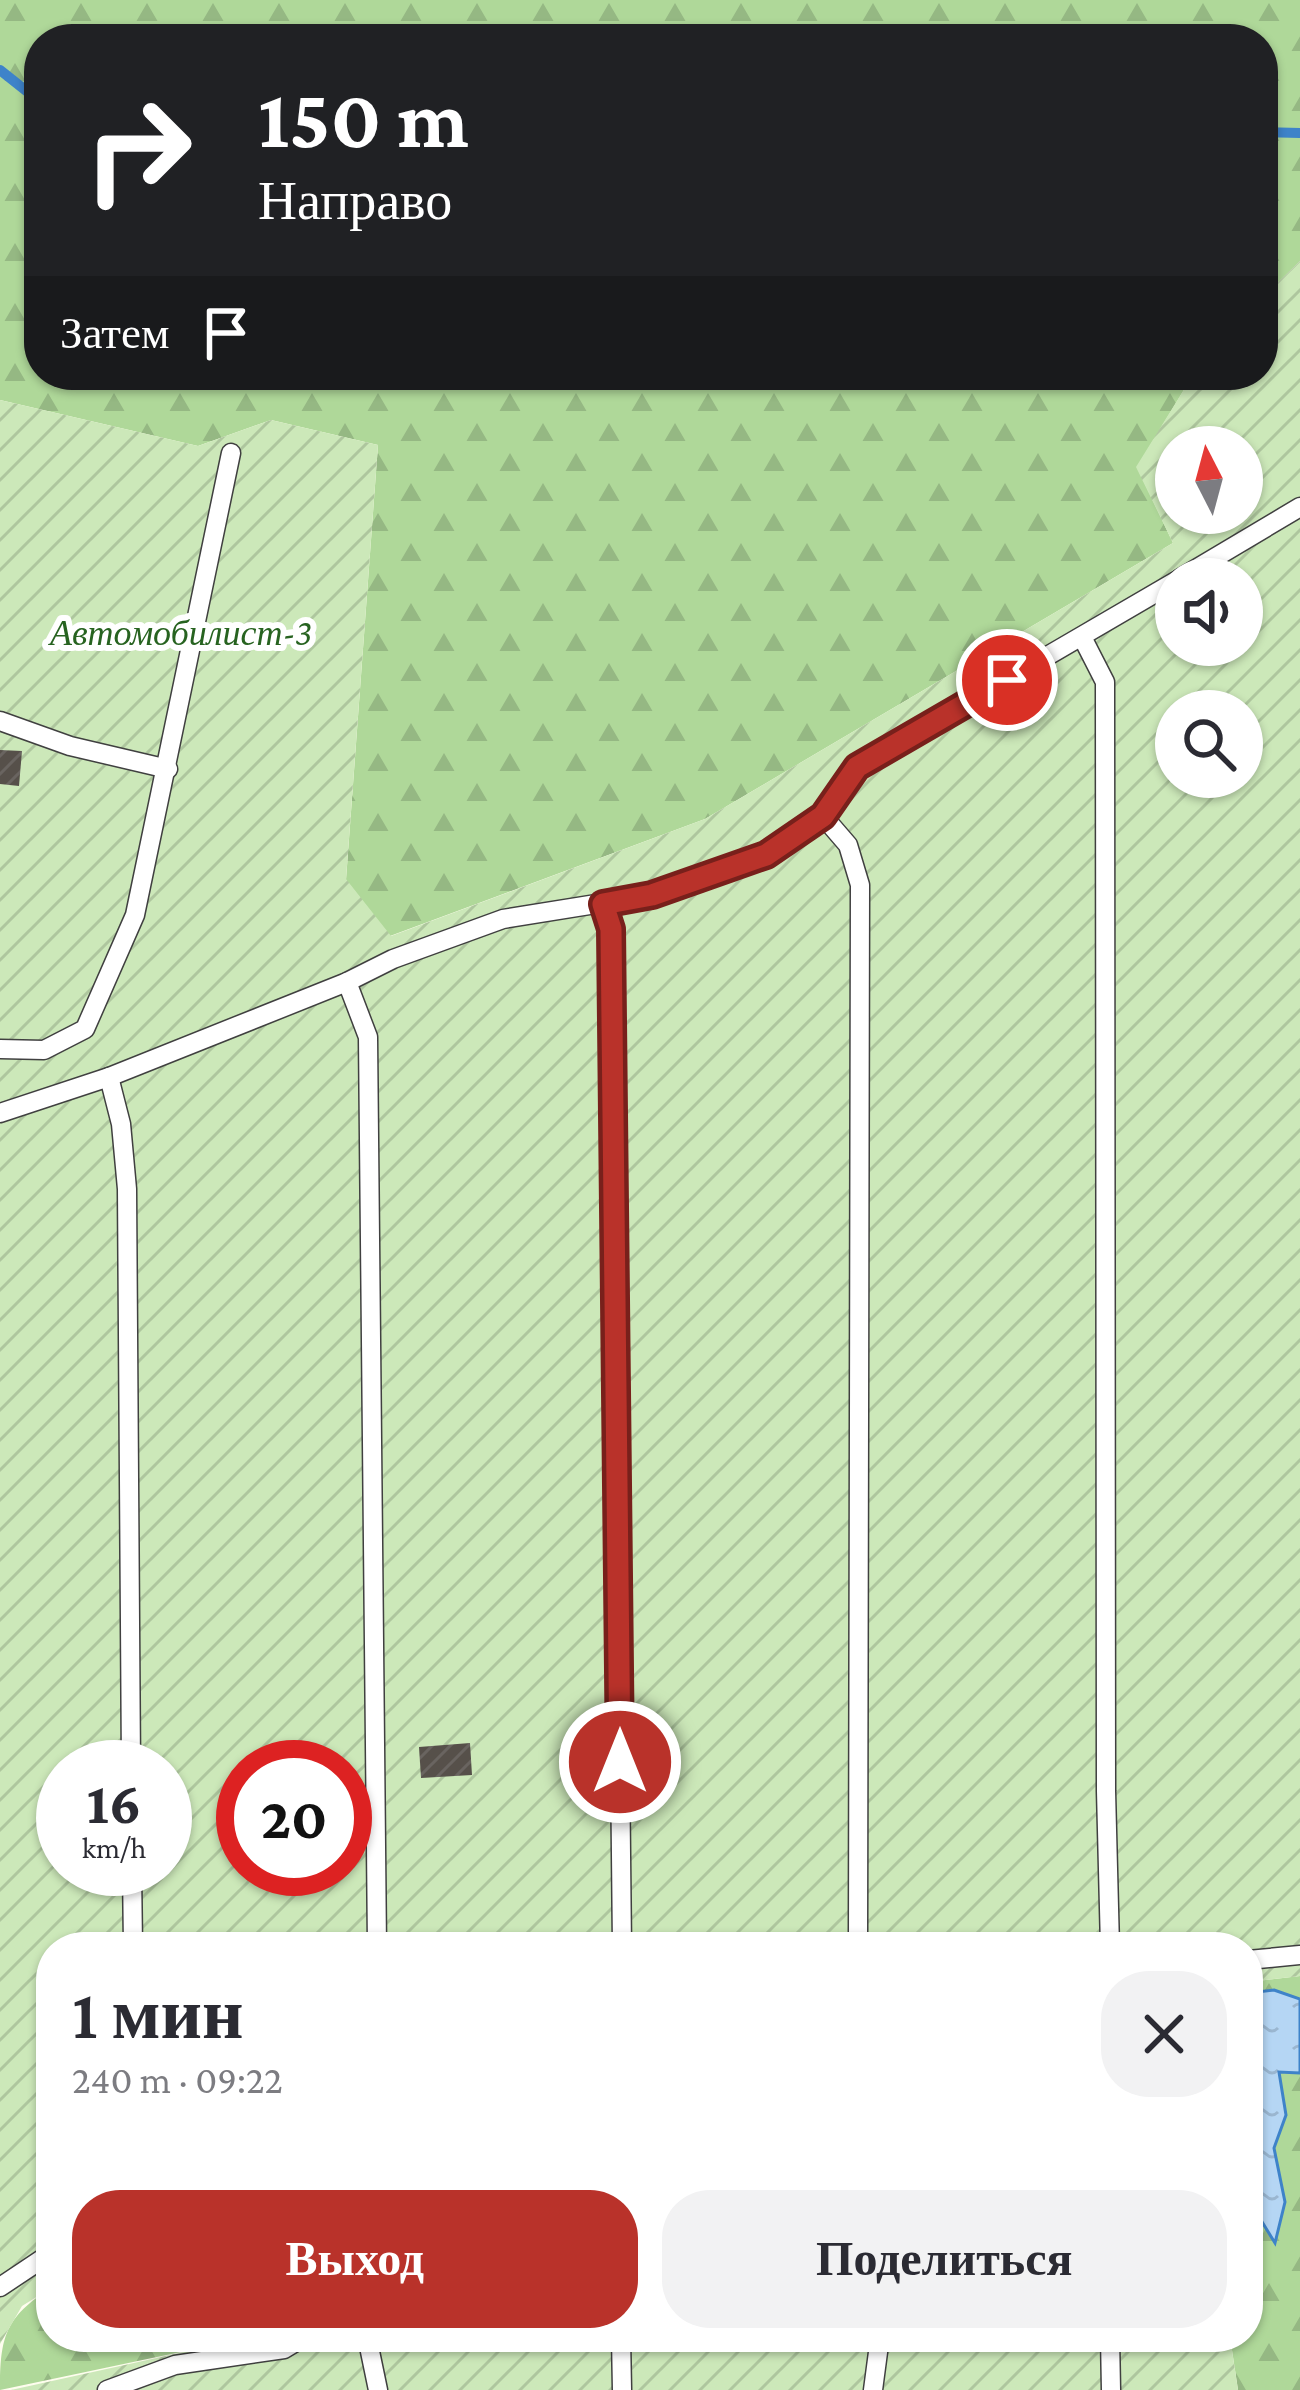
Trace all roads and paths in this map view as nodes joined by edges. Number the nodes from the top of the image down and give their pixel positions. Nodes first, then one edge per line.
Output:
1 (231, 453) dead end
2 (1300, 507) edge
3 (1215, 558) edge
4 (1155, 594) edge
5 (1082, 637) junction
6 (0, 721) edge
7 (168, 769) junction
8 (823, 816) junction
9 (603, 904) junction
10 (347, 982) junction
11 (0, 1049) edge
12 (110, 1077) junction
13 (0, 1113) edge
14 (131, 1740) edge
15 (132, 1896) edge
16 (133, 1932) edge
17 (377, 1932) edge
18 (622, 1932) edge
19 (858, 1932) edge
20 (1110, 1932) edge
21 (1300, 1955) edge
22 (1263, 1959) edge
23 (36, 2263) edge
24 (0, 2287) edge
25 (264, 2352) edge
26 (370, 2352) edge
27 (621, 2352) edge
28 (878, 2352) edge
29 (1110, 2352) edge
30 (116, 2389) edge
31 (378, 2390) edge
32 (622, 2390) edge
33 (873, 2390) edge
34 (1111, 2390) edge

1 - 7 lane
2 - 3 lane
4 - 5 lane
5 - 8 lane
5 - 20 lane
6 - 7 lane
7 - 11 lane
8 - 9 lane
8 - 19 lane
9 - 10 lane
9 - 18 lane
10 - 12 lane
10 - 17 lane
12 - 13 lane
12 - 14 lane
15 - 16 lane
21 - 22 lane
23 - 24 lane
25 - 30 lane
26 - 31 lane
27 - 32 lane
28 - 33 lane
29 - 34 lane

